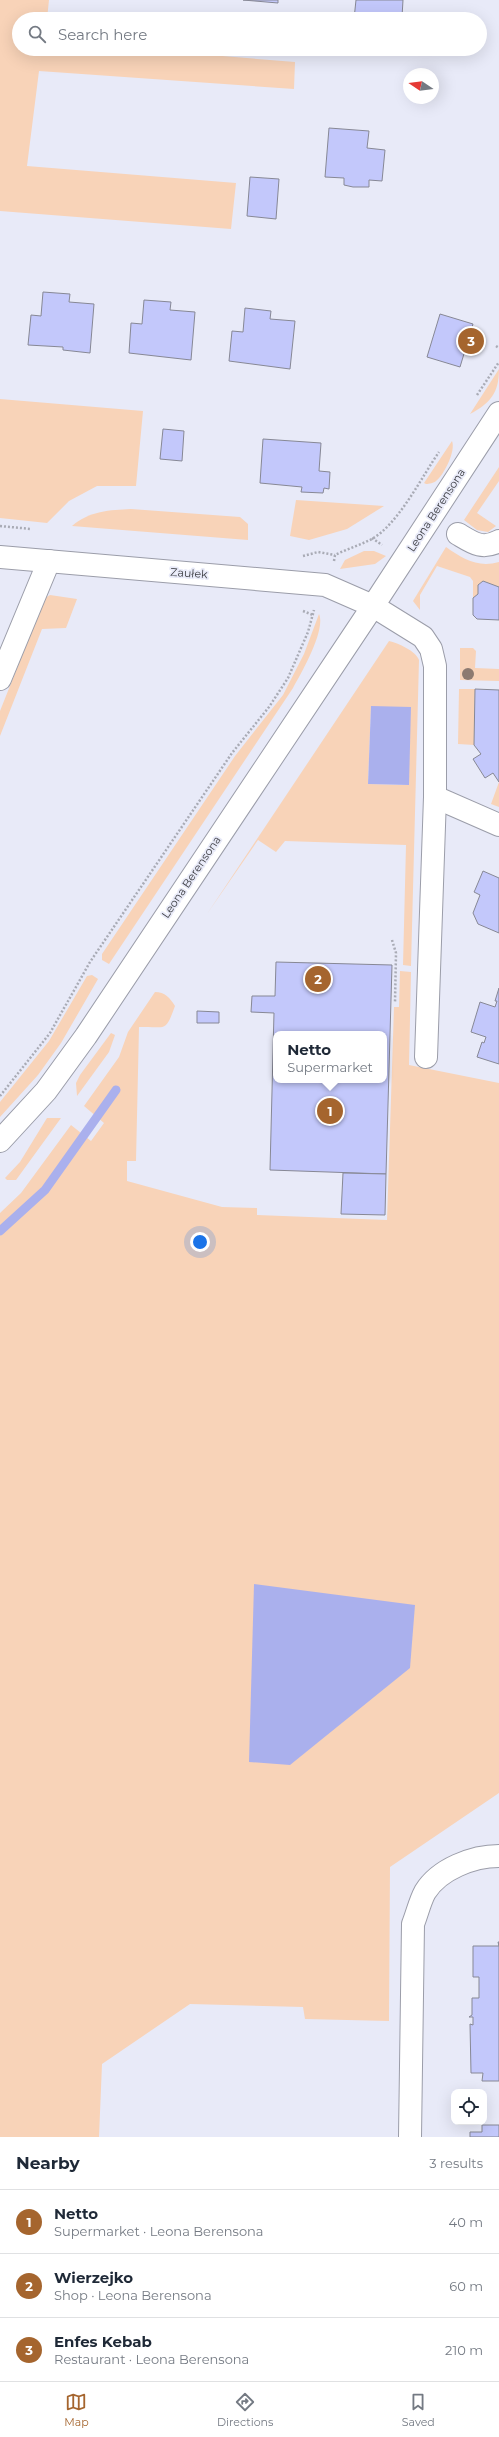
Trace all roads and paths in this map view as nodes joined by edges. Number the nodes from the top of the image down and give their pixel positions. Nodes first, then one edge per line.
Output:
1 (499, 362) edge
2 (473, 401) dead end
3 (499, 413) edge
4 (440, 451) dead end
5 (0, 526) edge
6 (31, 529) dead end
7 (458, 534) dead end
8 (499, 541) edge
9 (0, 557) edge
10 (49, 561) junction
11 (332, 568) dead end
12 (373, 606) junction
13 (315, 608) dead end
14 (0, 679) edge
15 (435, 797) junction
16 (499, 825) edge
17 (392, 940) dead end
18 (396, 968) junction
19 (400, 969) dead end
20 (395, 1003) dead end
21 (426, 1057) dead end
22 (0, 1096) edge
23 (0, 1141) edge
24 (499, 1856) edge
25 (410, 2137) edge

1 - 2 path
3 - 12 street, Leona Berensona
4 - 11 path
5 - 6 path
7 - 8 street
9 - 10 street, Zaułek
10 - 12 street, Zaułek
10 - 14 street
12 - 15 street
12 - 23 street, Leona Berensona
13 - 22 path
15 - 16 street
15 - 21 street
17 - 18 path
18 - 19 path
18 - 20 path
24 - 25 street

